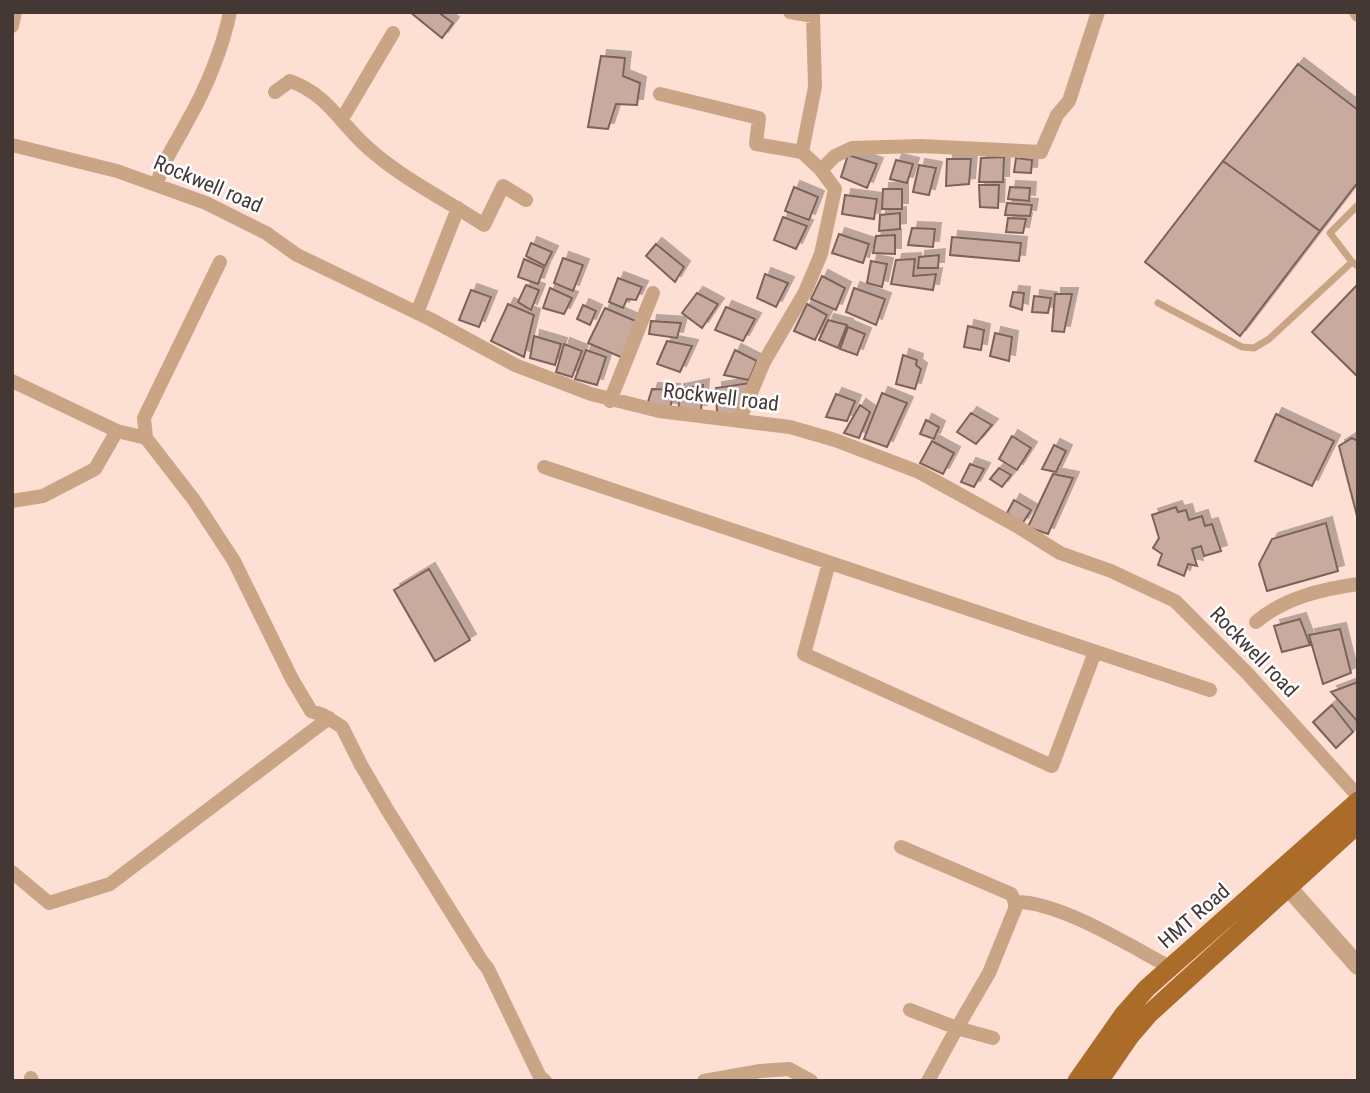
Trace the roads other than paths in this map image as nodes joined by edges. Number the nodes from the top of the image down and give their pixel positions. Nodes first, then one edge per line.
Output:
1 (15, 12) edge
2 (230, 12) edge
3 (790, 12) edge
4 (1098, 12) edge
5 (814, 14) edge
6 (12, 26) edge
7 (393, 33) dead end
8 (275, 92) dead end
9 (660, 93) dead end
10 (342, 119) junction
11 (12, 145) edge
12 (802, 152) junction
13 (821, 170) junction
14 (157, 184) junction
15 (526, 200) dead end
16 (1358, 205) edge
17 (458, 208) junction
18 (220, 262) dead end
19 (1355, 264) edge
20 (653, 293) dead end
21 (1158, 303) dead end
22 (417, 313) junction
23 (12, 381) edge
24 (610, 401) junction
25 (739, 421) junction
26 (117, 431) junction
27 (146, 438) junction
28 (544, 467) dead end
29 (12, 501) edge
30 (829, 562) junction
31 (1358, 584) edge
32 (1256, 622) dead end
33 (1096, 652) junction
34 (1210, 690) dead end
35 (329, 719) junction
36 (1358, 799) edge
37 (1358, 824) edge
38 (901, 848) dead end
39 (12, 872) edge
40 (1281, 881) junction
41 (1015, 902) junction
42 (1358, 966) edge
43 (1170, 967) junction
44 (910, 1010) dead end
45 (957, 1028) junction
46 (993, 1038) dead end
47 (545, 1081) edge
48 (704, 1081) edge
49 (811, 1081) edge
50 (928, 1081) edge
51 (1077, 1081) edge
52 (1099, 1081) edge

1 - 6 street
2 - 14 street
3 - 5 street
4 - 13 street
5 - 12 street
7 - 10 street
8 - 10 street
9 - 12 street
10 - 17 street
11 - 14 street, Rockwell road
12 - 13 street
13 - 25 street
14 - 22 street, Rockwell road
15 - 17 street
16 - 19 lane
17 - 22 street
18 - 27 street
19 - 21 lane
20 - 24 street
22 - 24 street, Rockwell road
23 - 26 street
24 - 25 street, Rockwell road
25 - 36 street, Rockwell road
26 - 27 street
26 - 29 street
27 - 35 street
28 - 30 street
30 - 33 street
30 - 33 street
31 - 32 street
33 - 34 street
35 - 39 street
35 - 47 street
36 - 40 main road, HMT Road
37 - 40 main road, HMT Road
38 - 41 street
40 - 42 street
40 - 43 main road, HMT Road
40 - 52 main road, HMT Road
41 - 43 street
41 - 45 street
43 - 51 main road, HMT Road
44 - 45 street
45 - 46 street
45 - 50 street
48 - 49 street

